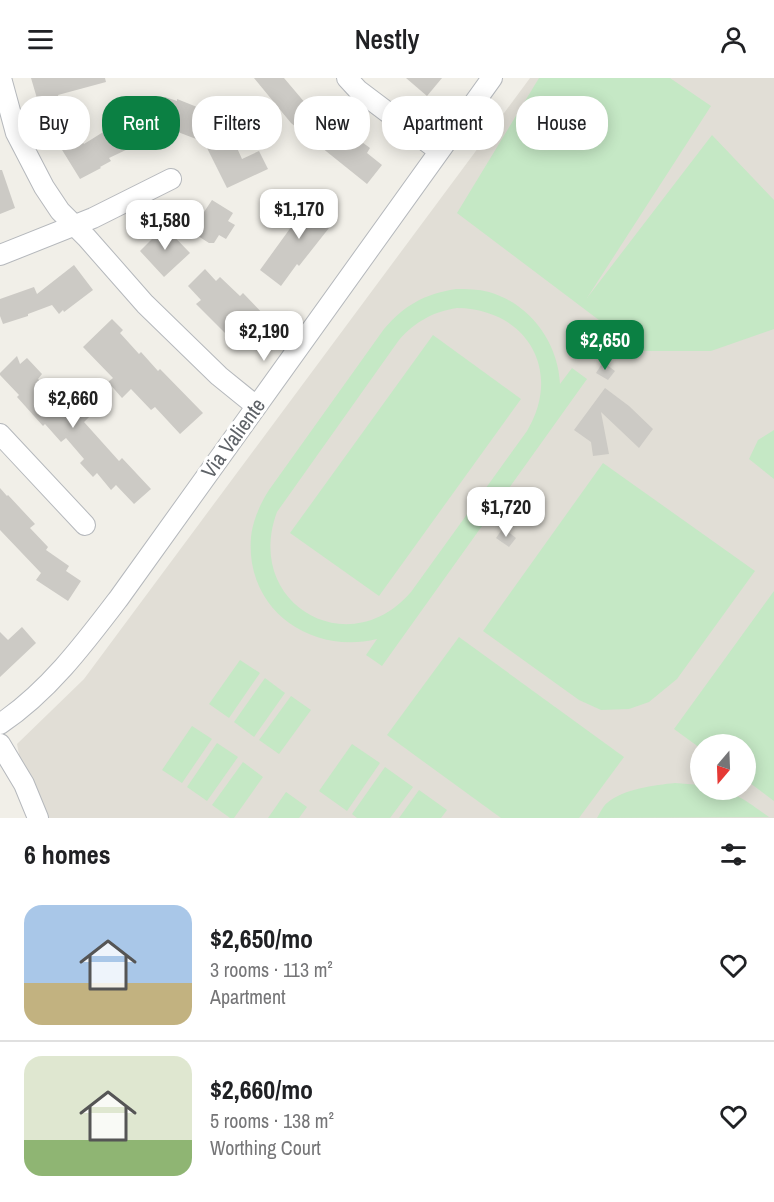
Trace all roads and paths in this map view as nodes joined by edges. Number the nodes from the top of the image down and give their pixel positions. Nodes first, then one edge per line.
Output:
1 (1, 78) edge
2 (347, 78) edge
3 (492, 78) edge
4 (439, 151) junction
5 (171, 180) dead end
6 (74, 225) junction
7 (0, 255) edge
8 (256, 406) junction
9 (0, 434) edge
10 (85, 525) dead end
11 (0, 724) edge
12 (0, 744) edge
13 (38, 818) edge

1 - 6 street
2 - 4 street
3 - 4 street, Via Valiente
4 - 8 street, Via Valiente
5 - 6 street
6 - 7 street
6 - 8 street
8 - 11 street, Via Valiente
9 - 10 street
12 - 13 street

